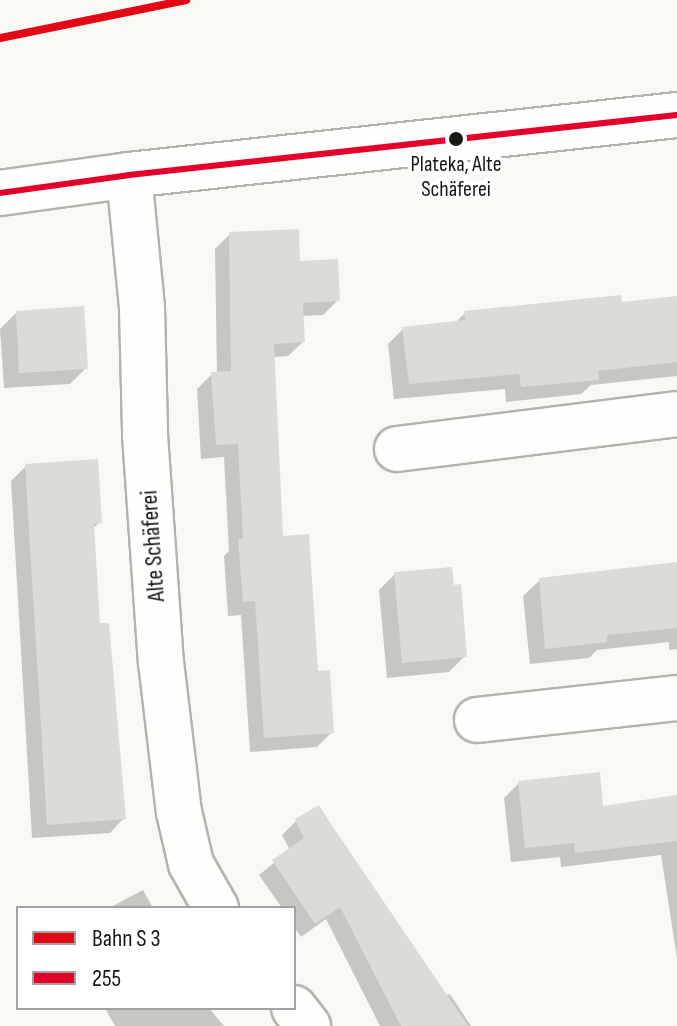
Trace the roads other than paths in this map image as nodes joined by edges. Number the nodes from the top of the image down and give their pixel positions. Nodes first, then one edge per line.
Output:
1 (677, 115) edge
2 (129, 175) junction
3 (0, 193) edge
4 (677, 414) edge
5 (397, 449) dead end
6 (677, 698) edge
7 (477, 720) dead end
8 (215, 906) edge
9 (296, 1010) edge
10 (308, 1026) edge

1 - 2 street
2 - 3 street
2 - 8 street, Alte Schäferei
4 - 5 street
6 - 7 street
9 - 10 street

